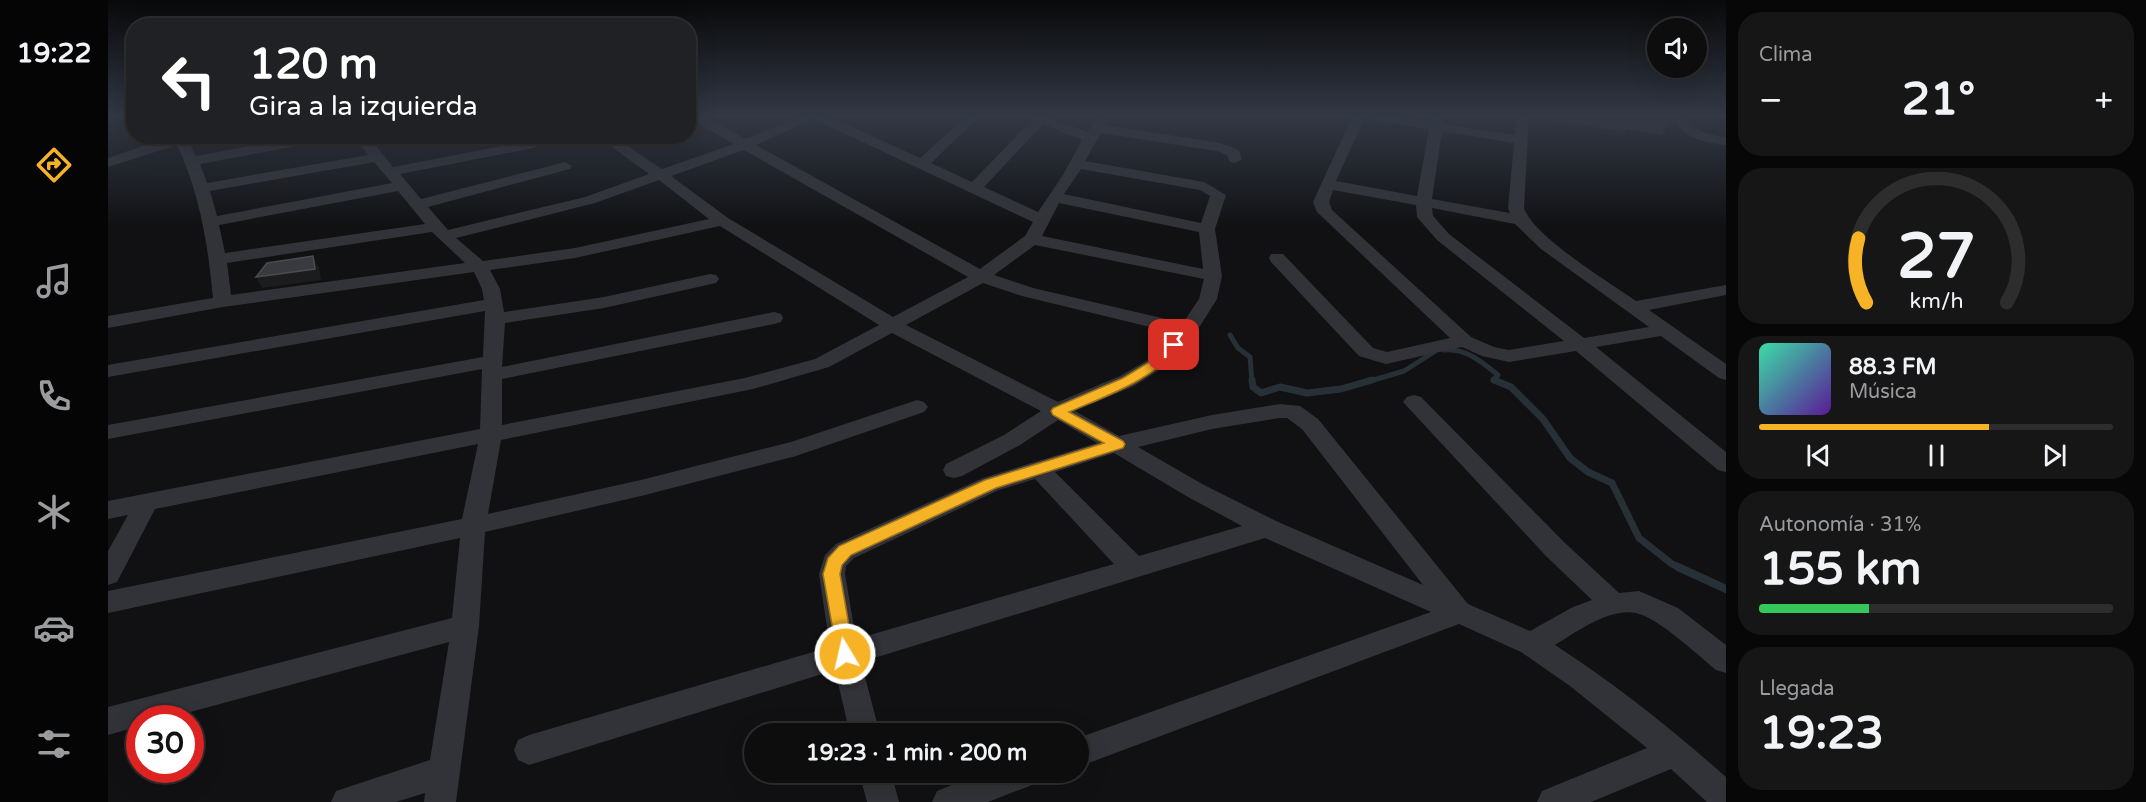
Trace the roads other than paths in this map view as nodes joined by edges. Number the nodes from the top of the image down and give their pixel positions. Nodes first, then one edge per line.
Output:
1 (139, 152) edge
2 (189, 152) edge
3 (239, 152) edge
4 (373, 152) edge
5 (489, 152) edge
6 (627, 152) edge
7 (724, 152) edge
8 (757, 152) edge
9 (896, 152) edge
10 (935, 152) edge
11 (1007, 152) edge
12 (1083, 152) edge
13 (1233, 152) edge
14 (1342, 152) edge
15 (1432, 152) edge
16 (1520, 152) edge
17 (1234, 159) dead end
18 (193, 161) junction
19 (108, 162) edge
20 (922, 164) junction
21 (1076, 164) junction
22 (565, 166) dead end
23 (388, 172) junction
24 (662, 176) junction
25 (1327, 184) junction
26 (203, 189) junction
27 (974, 189) junction
28 (1054, 197) junction
29 (1424, 203) junction
30 (416, 205) junction
31 (1042, 220) junction
32 (1520, 220) junction
33 (722, 221) junction
34 (212, 222) junction
35 (1207, 229) junction
36 (440, 232) junction
37 (1032, 239) junction
38 (1277, 258) dead end
39 (218, 259) junction
40 (479, 266) junction
41 (1212, 276) junction
42 (981, 277) junction
43 (710, 279) dead end
44 (1726, 290) edge
45 (223, 302) junction
46 (1633, 308) junction
47 (494, 311) junction
48 (774, 318) dead end
49 (108, 322) edge
50 (894, 326) junction
51 (1188, 330) junction
52 (1665, 330) junction
53 (1464, 341) junction
54 (1579, 343) junction
55 (492, 368) junction
56 (1722, 368) edge
57 (108, 371) edge
58 (1413, 402) dead end
59 (916, 407) dead end
60 (1067, 416) junction
61 (108, 432) edge
62 (491, 434) junction
63 (1111, 441) junction
64 (1726, 464) edge
65 (954, 470) dead end
66 (1040, 470) junction
67 (147, 502) junction
68 (108, 510) edge
69 (473, 526) junction
70 (1267, 528) junction
71 (1134, 568) junction
72 (108, 575) edge
73 (108, 602) edge
74 (1613, 604) junction
75 (1459, 613) junction
76 (465, 626) junction
77 (1531, 644) junction
78 (845, 654) junction
79 (1726, 661) edge
80 (108, 721) edge
81 (862, 723) edge
82 (1089, 749) edge
83 (529, 750) dead end
84 (1675, 752) junction
85 (878, 783) edge
86 (997, 783) edge
87 (443, 787) edge
88 (1726, 798) edge
89 (347, 802) edge
90 (883, 802) edge
91 (948, 802) edge
92 (1553, 802) edge

1 - 19 street
2 - 18 street
3 - 18 street
4 - 23 street
5 - 23 street
6 - 24 street
7 - 24 street
8 - 42 street
9 - 20 street
10 - 20 street
11 - 27 street
12 - 21 street
13 - 17 street
14 - 25 street
15 - 29 street
16 - 32 street
18 - 26 street
20 - 27 street
21 - 28 street
21 - 35 street
22 - 30 street
23 - 26 street
23 - 30 street
23 - 34 street
24 - 33 street
24 - 36 street
25 - 29 street
25 - 53 street
26 - 34 street
27 - 31 street
28 - 31 street
28 - 35 street
29 - 32 street
29 - 54 street
30 - 36 street
31 - 37 street
32 - 46 street
33 - 40 street
33 - 50 street
34 - 39 street
35 - 41 street
36 - 39 street
36 - 40 street
37 - 41 street
37 - 42 street
38 - 53 street
39 - 45 street
40 - 45 street
40 - 47 street
41 - 51 street
42 - 50 street
42 - 51 street
43 - 47 street
44 - 46 street
45 - 49 street
46 - 52 street
47 - 55 street
47 - 57 street
48 - 55 street
50 - 60 street
50 - 62 street
51 - 60 street
52 - 54 street
52 - 56 street
53 - 54 street
54 - 64 street
55 - 61 street
55 - 62 street
58 - 74 street
59 - 69 street
60 - 63 street
60 - 65 street
62 - 67 street
62 - 69 street
63 - 66 street
63 - 70 street
63 - 75 street
66 - 71 street
66 - 78 street
67 - 68 street
67 - 72 street
69 - 73 street
69 - 76 street
70 - 71 street
70 - 75 street
71 - 78 street
74 - 77 street
74 - 79 street
75 - 77 street
75 - 82 street
76 - 80 street
76 - 87 street
77 - 84 street
78 - 81 street
78 - 83 street
84 - 88 street
84 - 92 street
85 - 90 street
86 - 91 street
87 - 89 street

